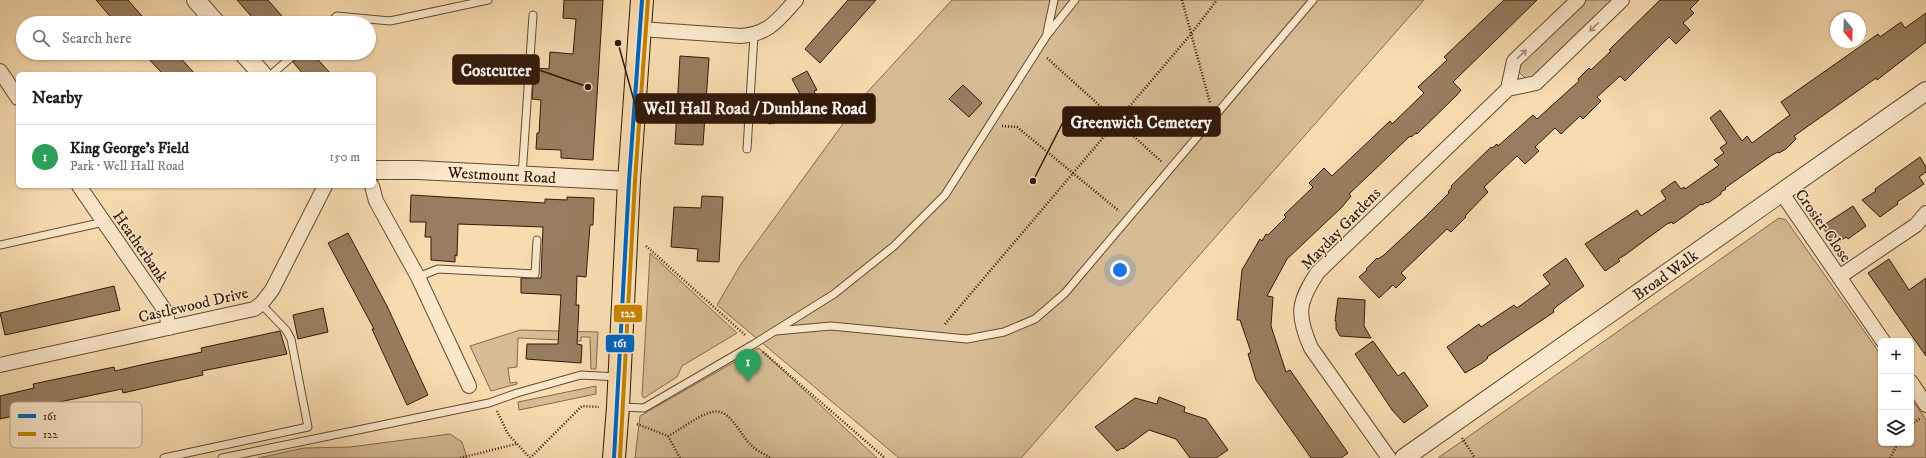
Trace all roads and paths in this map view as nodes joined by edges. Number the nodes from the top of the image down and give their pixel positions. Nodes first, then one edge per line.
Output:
1 (196, 0) edge
2 (488, 0) edge
3 (642, 0) edge
4 (796, 0) edge
5 (1054, 0) edge
6 (1075, 0) edge
7 (1182, 0) edge
8 (1217, 0) edge
9 (1313, 0) edge
10 (1578, 0) edge
11 (1622, 0) edge
12 (533, 15) dead end
13 (210, 16) edge
14 (376, 20) edge
15 (640, 29) junction
16 (1191, 34) junction
17 (754, 35) junction
18 (1047, 35) junction
19 (1038, 50) junction
20 (249, 60) edge
21 (288, 60) edge
22 (0, 71) edge
23 (260, 72) edge
24 (274, 72) edge
25 (1508, 89) junction
26 (1926, 91) edge
27 (16, 95) edge
28 (1214, 117) junction
29 (1117, 122) junction
30 (990, 125) junction
31 (747, 149) dead end
32 (1170, 169) junction
33 (376, 170) edge
34 (1074, 174) junction
35 (522, 176) junction
36 (629, 181) junction
37 (80, 188) edge
38 (324, 188) edge
39 (373, 188) edge
40 (1781, 192) junction
41 (1926, 213) edge
42 (1128, 218) junction
43 (104, 222) junction
44 (537, 240) dead end
45 (0, 245) edge
46 (646, 246) dead end
47 (1839, 276) junction
48 (418, 277) junction
49 (261, 304) junction
50 (169, 328) junction
51 (776, 331) junction
52 (935, 336) junction
53 (1881, 338) edge
54 (754, 344) junction
55 (0, 365) edge
56 (620, 377) junction
57 (469, 386) dead end
58 (1914, 386) edge
59 (493, 402) junction
60 (1926, 404) edge
61 (609, 407) junction
62 (636, 424) dead end
63 (668, 436) junction
64 (1462, 438) dead end
65 (516, 444) junction
66 (1896, 446) edge
67 (164, 458) edge
68 (222, 458) edge
69 (460, 458) edge
70 (530, 458) edge
71 (614, 458) edge
72 (680, 458) edge
73 (771, 458) edge
74 (885, 458) edge
75 (1389, 458) edge
76 (1404, 458) edge
77 (1475, 458) edge
78 (1890, 458) edge

1 - 13 street
2 - 14 lane
3 - 15 highway
4 - 17 street
5 - 18 lane
6 - 18 lane
7 - 16 path
8 - 16 path
9 - 28 lane
25 -> 10 street
11 -> 25 street
12 - 35 lane
15 - 17 street
15 - 36 highway
16 - 28 path
16 - 29 path
17 - 31 lane
18 - 19 lane
19 - 29 path
19 - 30 lane
20 - 23 street
21 - 24 lane
22 - 27 street
25 - 75 street, Mayday Gardens
26 - 40 street, Broad Walk
28 - 32 lane
29 - 32 path
29 - 34 path
30 - 34 path
30 - 51 lane
32 - 42 lane
33 - 35 street, Westmount Road
34 - 42 path
34 - 52 path
35 - 36 street, Westmount Road
36 - 56 highway
37 - 43 street, Heatherbank
38 - 49 street, Castlewood Drive
39 - 48 street
40 - 47 street, Crosier Close
40 - 76 street, Broad Walk
41 - 47 street, Crosier Close
42 - 52 lane
43 - 45 lane
43 - 50 street, Heatherbank
44 - 48 lane
46 - 54 path
47 - 53 street, Crosier Close
48 - 57 street
49 - 50 street, Castlewood Drive
49 - 67 lane
50 - 55 street, Castlewood Drive
51 - 52 lane
51 - 54 lane
54 - 61 lane
54 - 74 path
56 - 59 lane
56 - 61 highway
58 - 60 street
59 - 65 path
59 - 68 lane
61 - 70 path
61 - 71 highway
62 - 63 path
63 - 72 path
63 - 73 path
64 - 77 path
65 - 69 path
65 - 70 path
66 - 78 path

